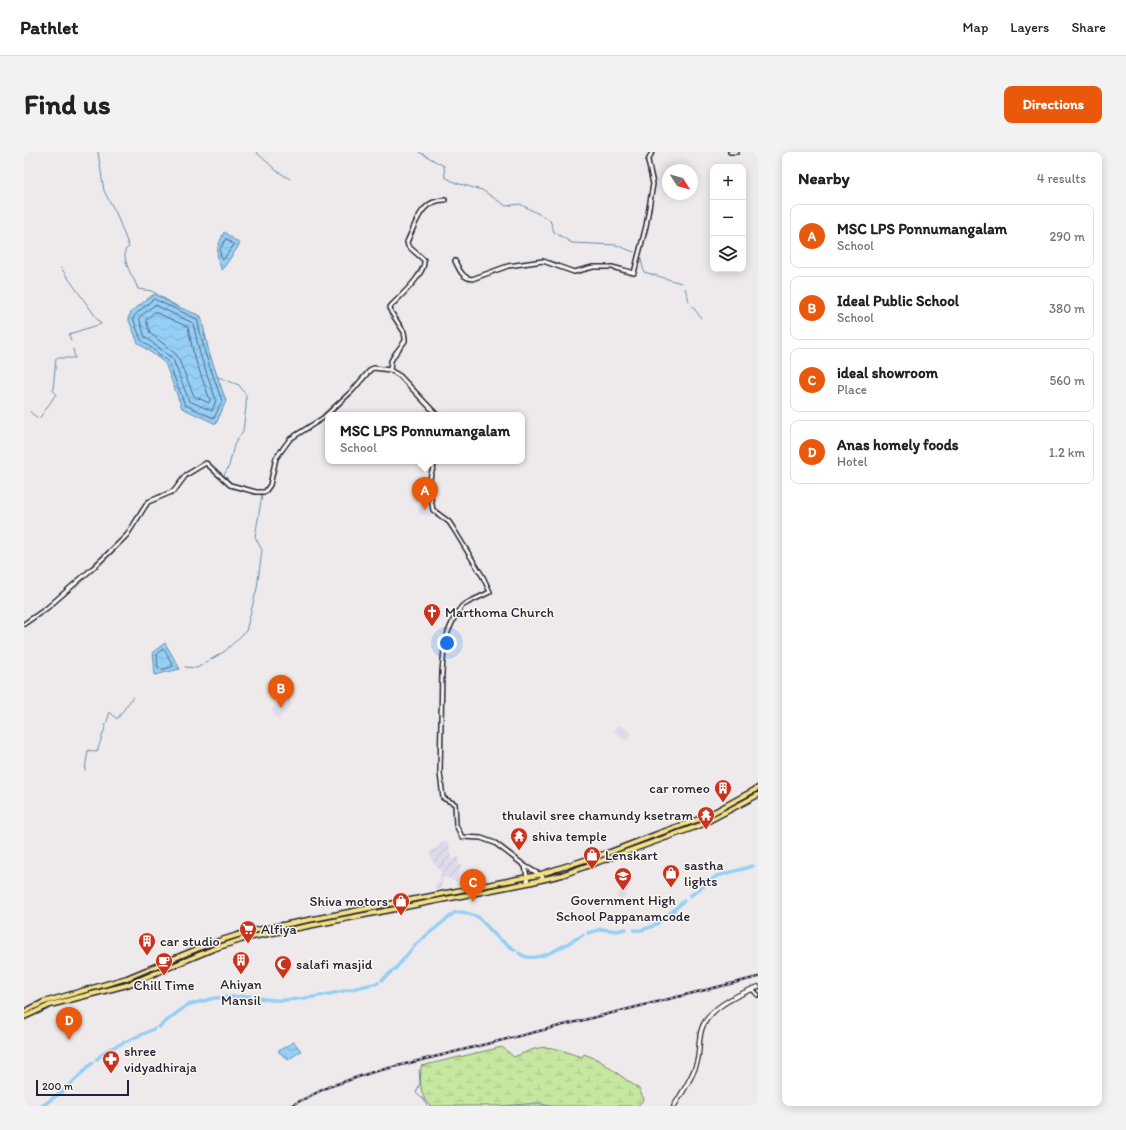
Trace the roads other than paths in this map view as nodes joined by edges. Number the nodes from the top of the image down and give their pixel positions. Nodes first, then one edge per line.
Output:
1 (652, 152) edge
2 (730, 152) edge
3 (737, 152) edge
4 (445, 200) dead end
5 (455, 261) dead end
6 (390, 370) junction
7 (329, 412) edge
8 (434, 412) edge
9 (325, 416) edge
10 (434, 464) edge
11 (24, 624) edge
12 (758, 788) edge
13 (758, 795) edge
14 (525, 866) junction
15 (539, 874) junction
16 (527, 877) junction
17 (545, 879) junction
18 (528, 883) junction
19 (758, 987) edge
20 (752, 989) junction
21 (758, 995) edge
22 (24, 1012) edge
23 (24, 1017) edge
24 (674, 1106) edge

1 - 5 street
2 - 3 street
4 - 6 street
6 - 7 street
6 - 8 street
9 - 11 street
10 - 14 street
12 - 15 main road
13 - 17 main road
14 - 15 street
14 - 16 street
15 - 16 main road
15 - 17 street
16 - 18 street
16 - 22 main road
17 - 18 main road
18 - 23 main road
19 - 20 main road
20 - 21 street
20 - 24 main road

